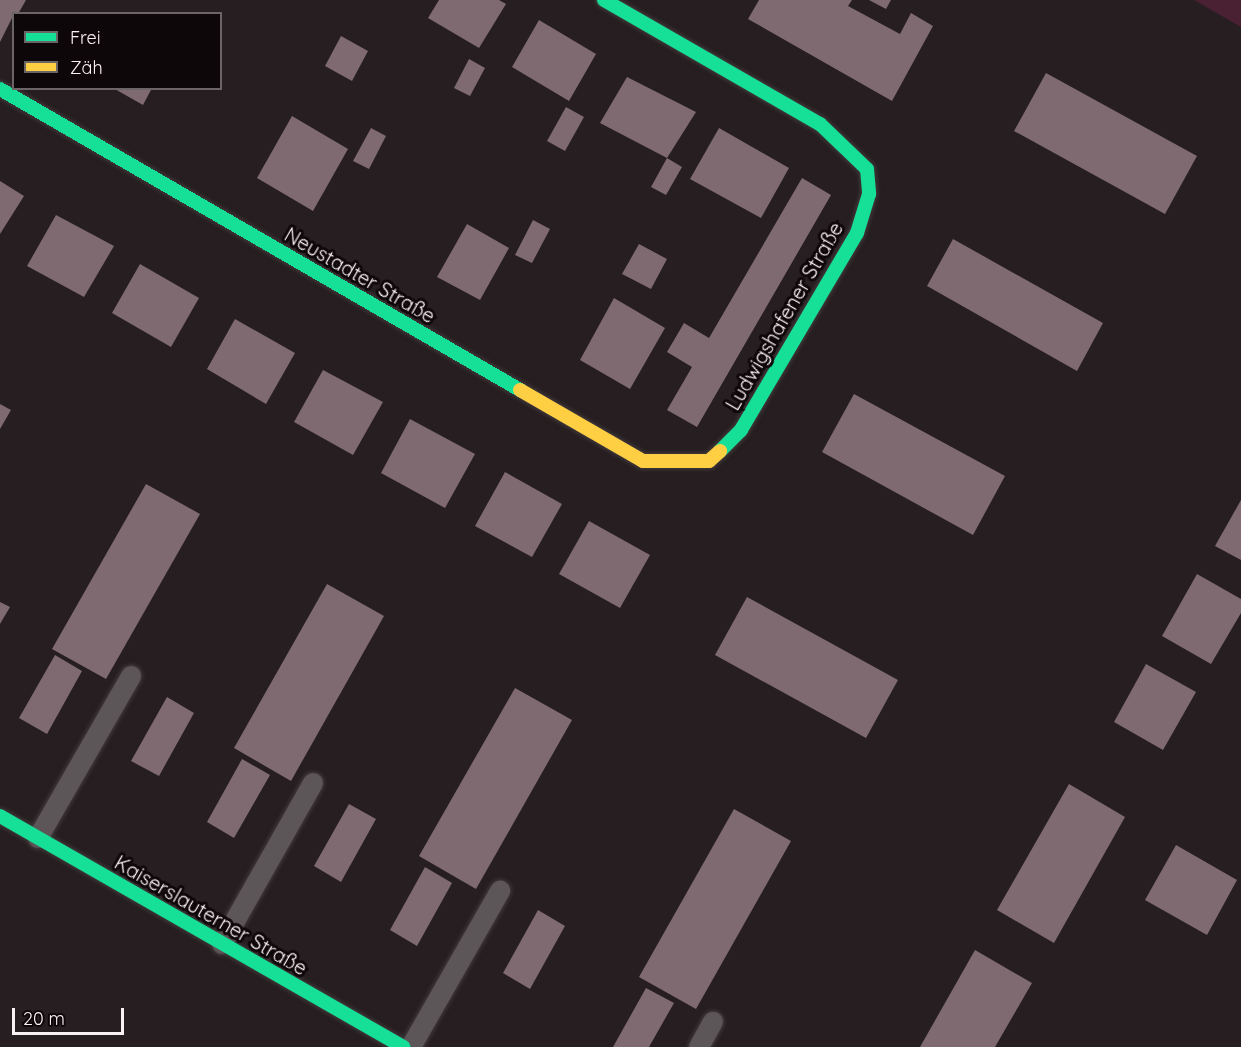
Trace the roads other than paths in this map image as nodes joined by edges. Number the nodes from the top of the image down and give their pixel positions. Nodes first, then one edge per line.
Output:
1 (604, 0) edge
2 (0, 89) edge
3 (709, 460) joint
4 (131, 676) dead end
5 (313, 783) dead end
6 (0, 816) edge
7 (38, 838) junction
8 (500, 891) dead end
9 (222, 944) junction
10 (713, 1022) dead end
11 (403, 1047) edge
12 (411, 1047) edge
13 (699, 1047) edge

1 - 3 street, Ludwigshafener Straße
2 - 3 street, Neustadter Straße
4 - 7 lane
5 - 9 lane
6 - 7 street, Kaiserslauterner Straße
7 - 9 street, Kaiserslauterner Straße
8 - 12 lane
9 - 11 street, Kaiserslauterner Straße
10 - 13 lane

